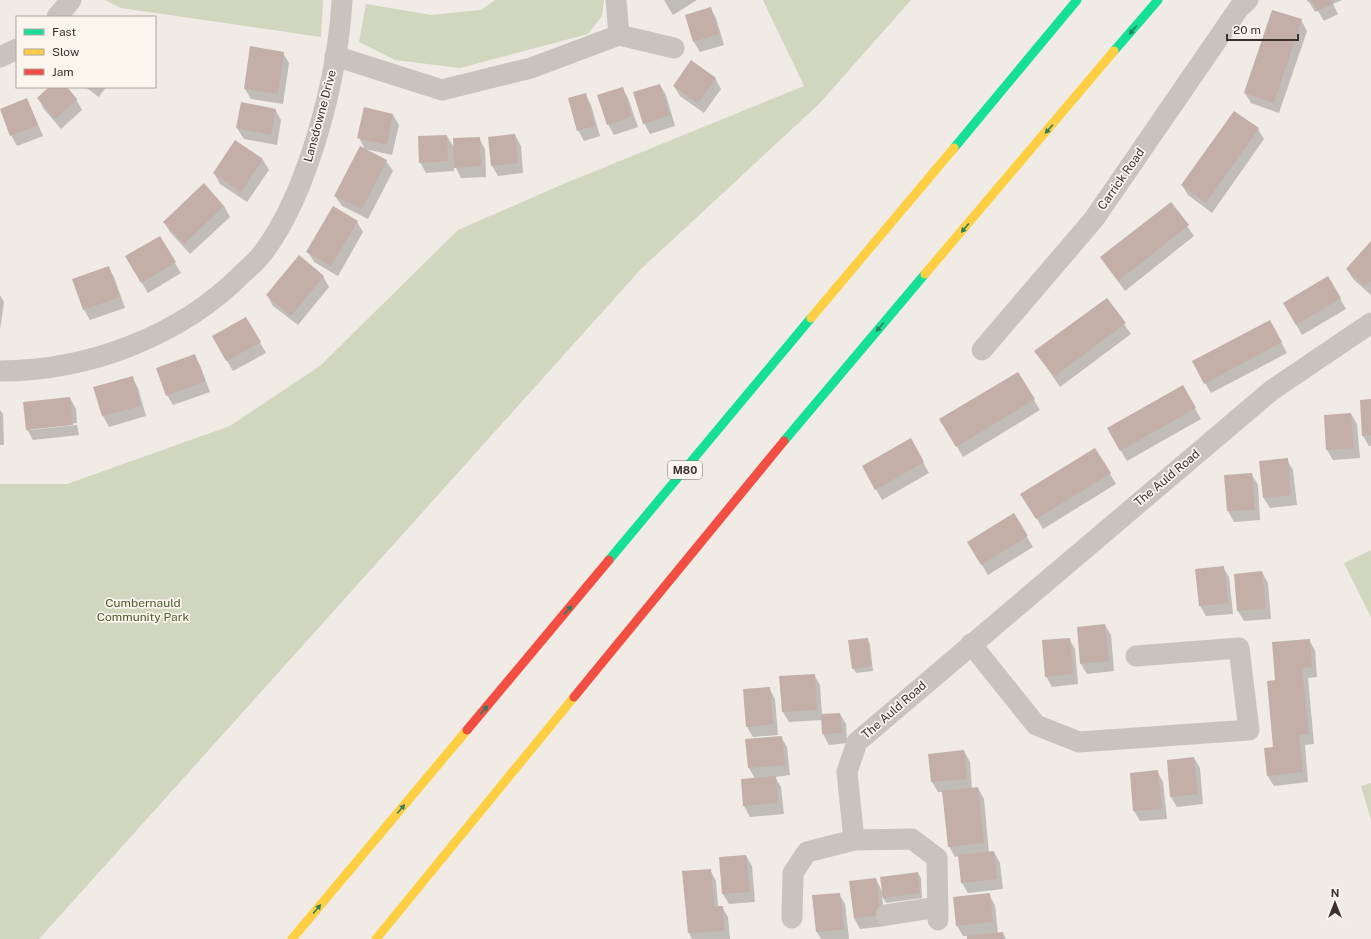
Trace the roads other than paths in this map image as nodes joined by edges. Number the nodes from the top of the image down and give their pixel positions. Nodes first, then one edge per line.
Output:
1 (71, 0) edge
2 (342, 0) edge
3 (616, 0) edge
4 (1077, 0) edge
5 (1158, 0) edge
6 (1248, 0) edge
7 (58, 16) edge
8 (619, 35) junction
9 (674, 48) dead end
10 (16, 49) edge
11 (335, 56) junction
12 (0, 57) edge
13 (1371, 322) edge
14 (982, 350) dead end
15 (0, 371) edge
16 (971, 644) junction
17 (1136, 656) dead end
18 (854, 840) junction
19 (886, 915) dead end
20 (792, 918) dead end
21 (292, 939) edge
22 (376, 939) edge

1 - 7 street
2 - 11 street, Lansdowne Drive
3 - 8 street
21 -> 4 highway, M80
5 -> 22 highway
6 - 14 street, Carrick Road
8 - 9 street
8 - 11 street, Lansdowne Drive
10 - 12 street
11 - 15 street, Lansdowne Drive
13 - 16 street, The Auld Road
16 - 17 street
16 - 18 street, The Auld Road
18 - 19 street
18 - 20 street

